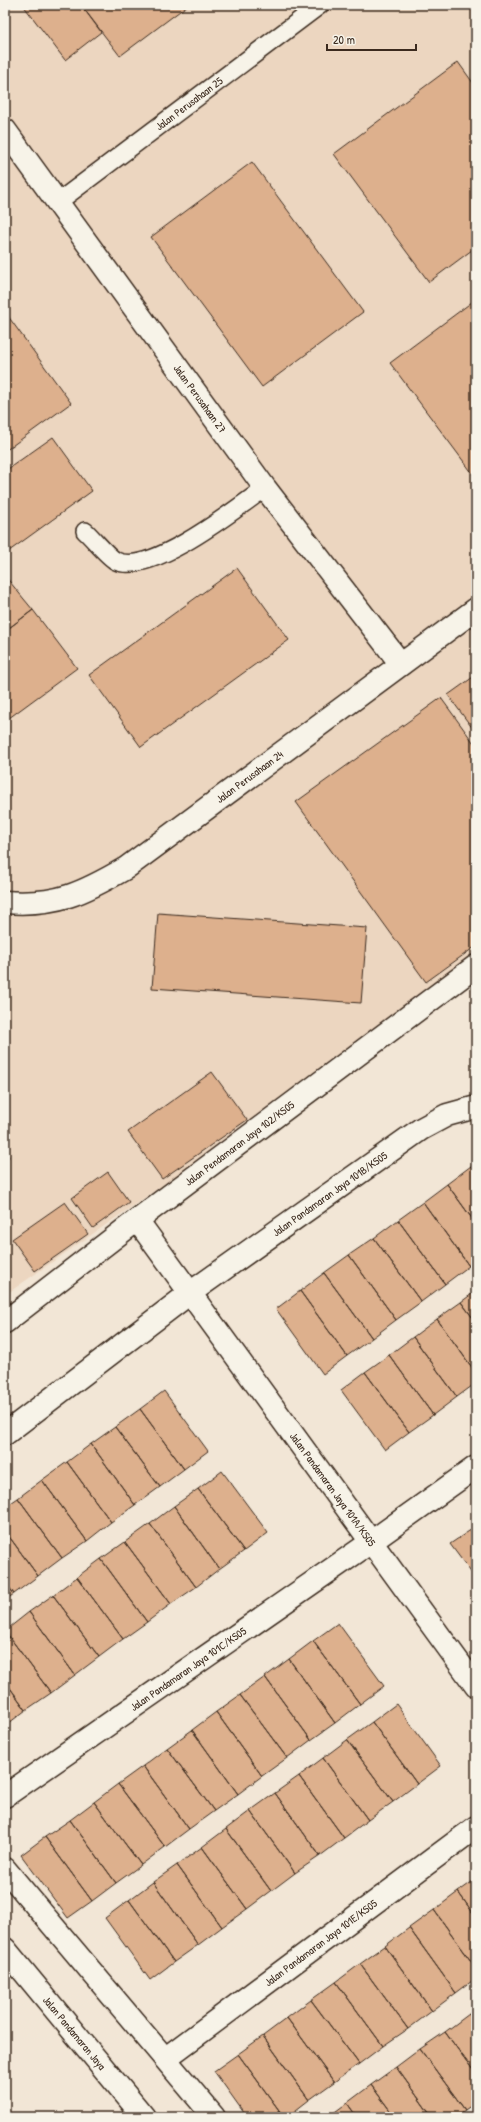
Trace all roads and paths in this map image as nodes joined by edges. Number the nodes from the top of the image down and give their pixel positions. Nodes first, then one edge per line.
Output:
1 (320, 5) edge
2 (5, 130) edge
3 (58, 202) junction
4 (265, 488) junction
5 (85, 531) dead end
6 (476, 609) edge
7 (401, 664) junction
8 (5, 902) edge
9 (476, 966) edge
10 (476, 1107) edge
11 (137, 1220) junction
12 (190, 1293) junction
13 (5, 1322) edge
14 (5, 1434) edge
15 (476, 1467) edge
16 (371, 1542) junction
17 (476, 1686) edge
18 (5, 1796) edge
19 (476, 1827) edge
20 (5, 1869) edge
21 (5, 1948) edge
22 (166, 2058) junction
23 (144, 2117) edge
24 (214, 2117) edge

1 - 3 lane, Jalan Perusahaan 25
2 - 3 street, Jalan Perusahaan 27
3 - 4 street, Jalan Perusahaan 27
4 - 5 lane
4 - 7 street, Jalan Perusahaan 27
6 - 7 street, Jalan Perusahaan 24
7 - 8 street, Jalan Perusahaan 24
9 - 11 street, Jalan Pendamaran Jaya 102/KS05
10 - 12 street, Jalan Pandamaran Jaya 101B/KS05
11 - 12 street, Jalan Pandamaran Jaya 101A/KS05
11 - 13 street, Jalan Pendamaran Jaya 102/KS05
12 - 14 street
12 - 16 street, Jalan Pandamaran Jaya 101A/KS05
15 - 16 street, Jalan Pandamaran Jaya 101C/KS05
16 - 17 street, Jalan Pandamaran Jaya 101A/KS05
16 - 18 street, Jalan Pandamaran Jaya 101C/KS05
19 - 22 street, Jalan Pandamaran Jaya 101E/KS05
20 - 22 street
21 - 23 street, Jalan Pandamaran Jaya
22 - 24 street

